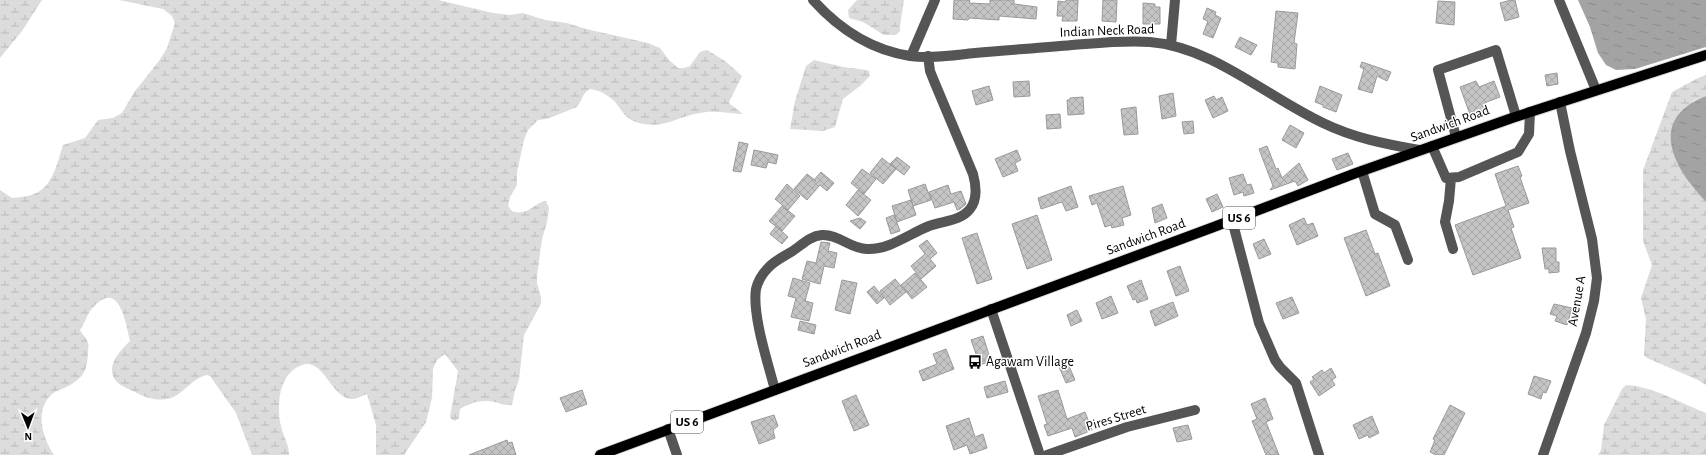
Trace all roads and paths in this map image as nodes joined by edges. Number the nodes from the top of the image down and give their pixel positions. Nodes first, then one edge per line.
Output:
1 (813, 0) edge
2 (935, 0) edge
3 (1175, 0) edge
4 (1559, 0) edge
5 (1171, 45) junction
6 (1706, 55) edge
7 (911, 56) junction
8 (928, 56) junction
9 (1596, 90) junction
10 (1560, 102) junction
11 (1530, 112) junction
12 (1516, 116) junction
13 (1456, 137) junction
14 (1432, 146) junction
15 (1419, 150) junction
16 (1362, 171) junction
17 (1451, 178) junction
18 (1232, 220) junction
19 (1452, 249) dead end
20 (1408, 260) dead end
21 (991, 309) junction
22 (775, 390) junction
23 (1195, 410) dead end
24 (668, 430) junction
25 (600, 455) edge
26 (677, 455) edge
27 (1040, 455) edge
28 (1047, 455) edge
29 (1319, 455) edge
30 (1543, 455) edge

1 - 7 street, Indian Neck Road
2 - 7 street
3 - 5 street
4 - 9 street
5 - 8 street, Indian Neck Road
5 - 15 street, Indian Neck Road
6 - 9 main road, Sandwich Road / US 6
7 - 8 street, Indian Neck Road
8 - 22 street
9 - 10 main road, Sandwich Road / US 6
10 - 11 main road, Sandwich Road / US 6
10 - 30 street, Avenue A
11 - 12 main road, Sandwich Road / US 6
11 - 17 street
12 - 13 main road, Sandwich Road / US 6
12 - 13 street
13 - 14 main road, Sandwich Road / US 6
14 - 15 main road, Sandwich Road / US 6
14 - 17 street
15 - 16 main road, Sandwich Road / US 6
16 - 18 main road, Sandwich Road / US 6
16 - 20 street
17 - 19 street
18 - 21 main road, Sandwich Road / US 6
18 - 29 street
21 - 22 main road, Sandwich Road / US 6
21 - 27 street
22 - 24 main road, Sandwich Road / US 6
23 - 28 street, Pires Street
24 - 25 main road, Sandwich Road / US 6
24 - 26 street

